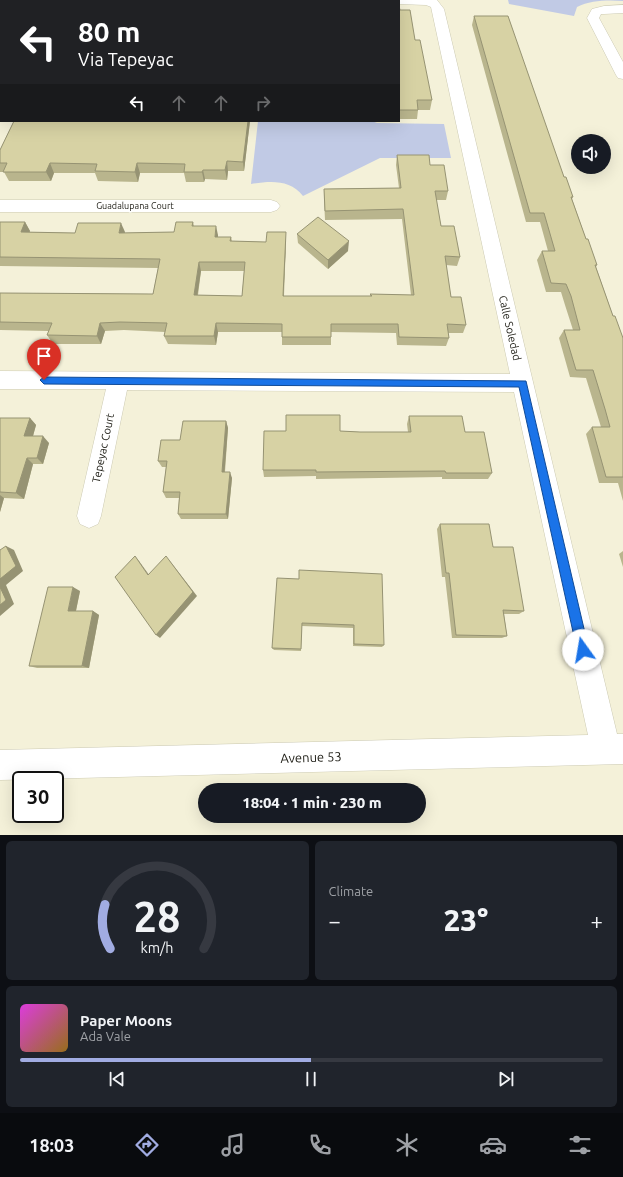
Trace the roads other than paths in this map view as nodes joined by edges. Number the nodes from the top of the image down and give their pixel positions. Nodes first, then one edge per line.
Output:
1 (400, 1) edge
2 (623, 9) edge
3 (623, 75) edge
4 (0, 206) edge
5 (271, 206) dead end
6 (0, 380) edge
7 (118, 381) junction
8 (523, 383) junction
9 (89, 516) dead end
10 (614, 749) edge
11 (0, 765) edge

1 - 8 street, Calle Soledad
2 - 3 street
4 - 5 street, Guadalupana Court
6 - 7 street
7 - 8 street
7 - 9 street, Tepeyac Court
8 - 10 street, Calle Soledad
10 - 11 street, Avenue 53

